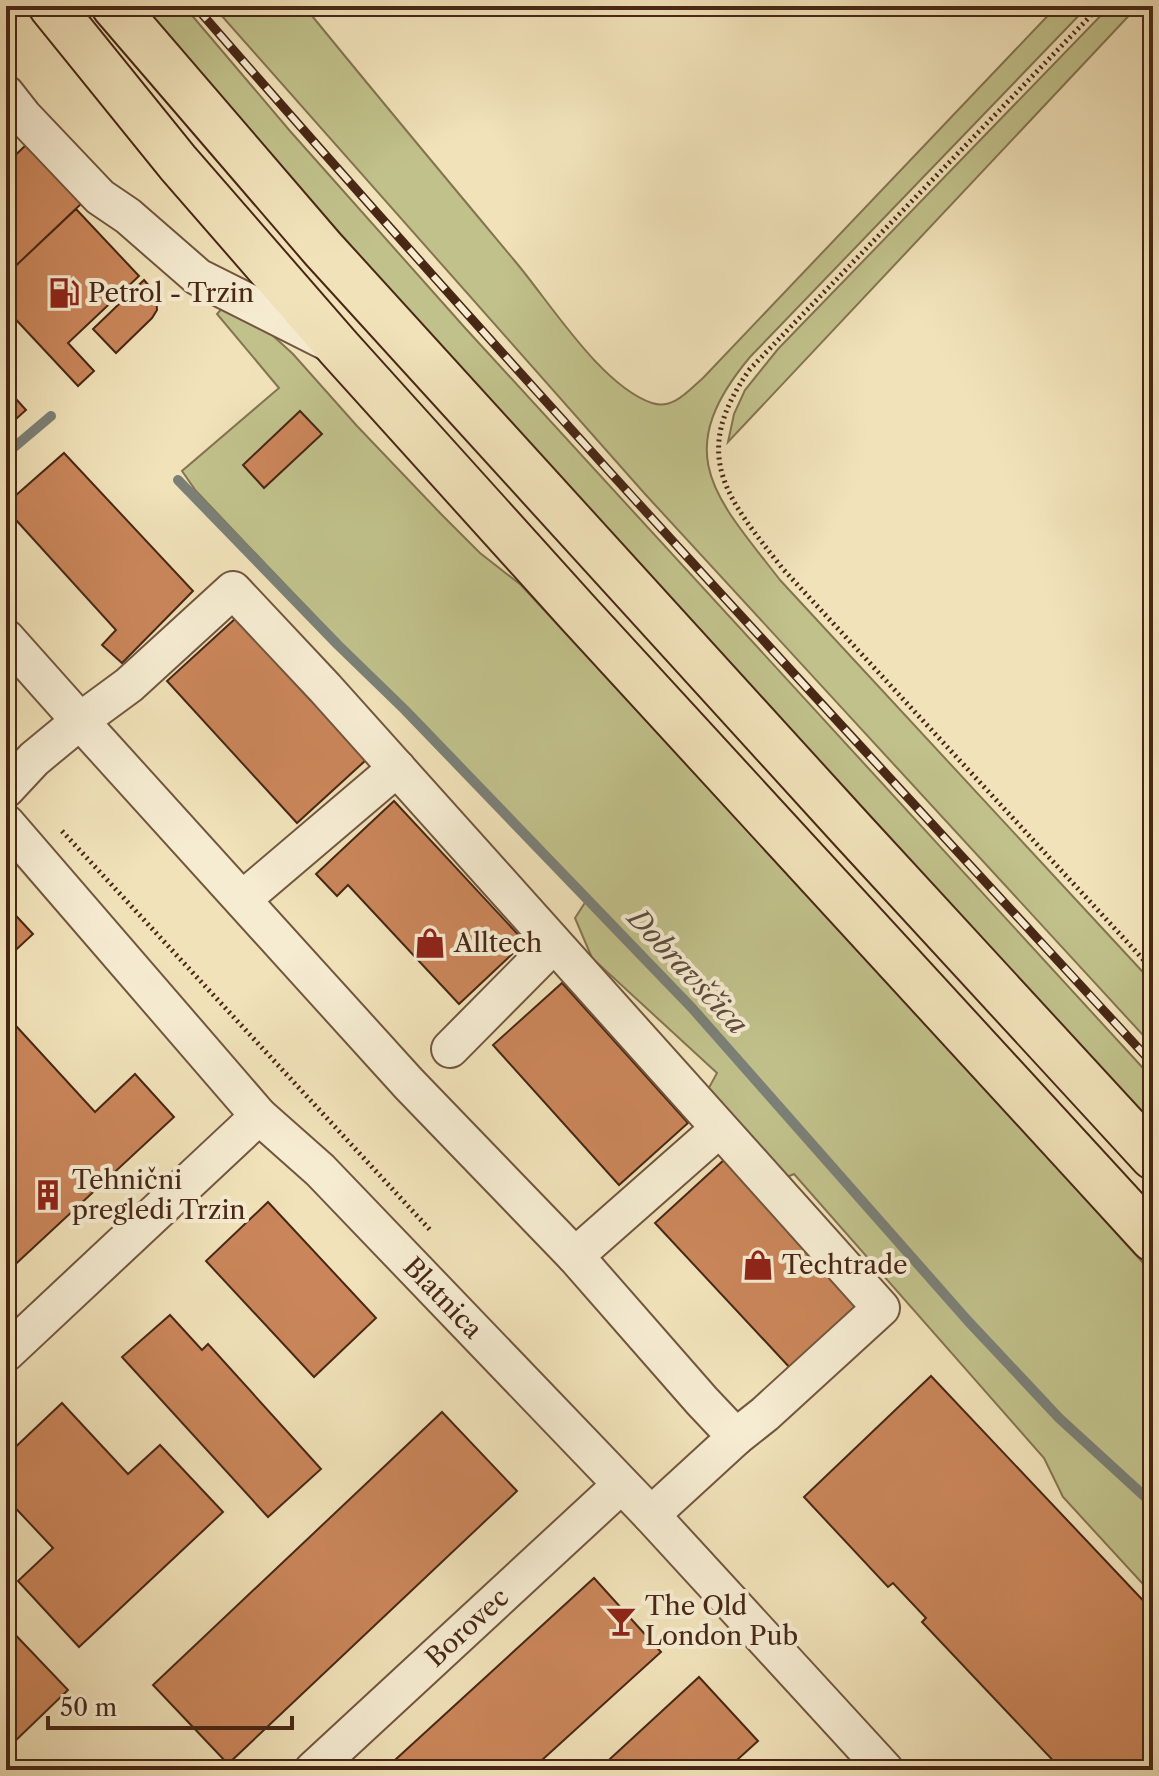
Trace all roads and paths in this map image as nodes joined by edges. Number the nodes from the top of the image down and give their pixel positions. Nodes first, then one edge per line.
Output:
1 (51, 6) edge
2 (114, 6) edge
3 (1100, 6) edge
4 (6, 94) edge
5 (339, 348) junction
6 (6, 638) edge
7 (80, 721) junction
8 (397, 768) junction
9 (6, 789) edge
10 (6, 823) edge
11 (243, 899) junction
12 (554, 944) junction
13 (1153, 970) edge
14 (450, 1049) dead end
15 (259, 1116) junction
16 (719, 1129) junction
17 (1153, 1157) edge
18 (1153, 1239) edge
19 (575, 1256) junction
20 (6, 1353) edge
21 (736, 1437) junction
22 (621, 1485) junction
23 (651, 1515) junction
24 (866, 1763) edge
25 (313, 1770) edge

1 - 5 main road
2 - 17 main road
3 - 13 path
4 - 5 street
5 - 18 main road
6 - 7 street
7 - 8 street
7 - 9 street
7 - 11 street
8 - 11 street
8 - 12 street
10 - 15 street, Blatnica
11 - 19 street
12 - 14 street
12 - 16 street
15 - 20 street
15 - 22 street, Blatnica
16 - 19 street
16 - 21 street
19 - 21 street
21 - 23 street
22 - 23 street, Blatnica
22 - 25 street, Borovec
23 - 24 street, Blatnica

